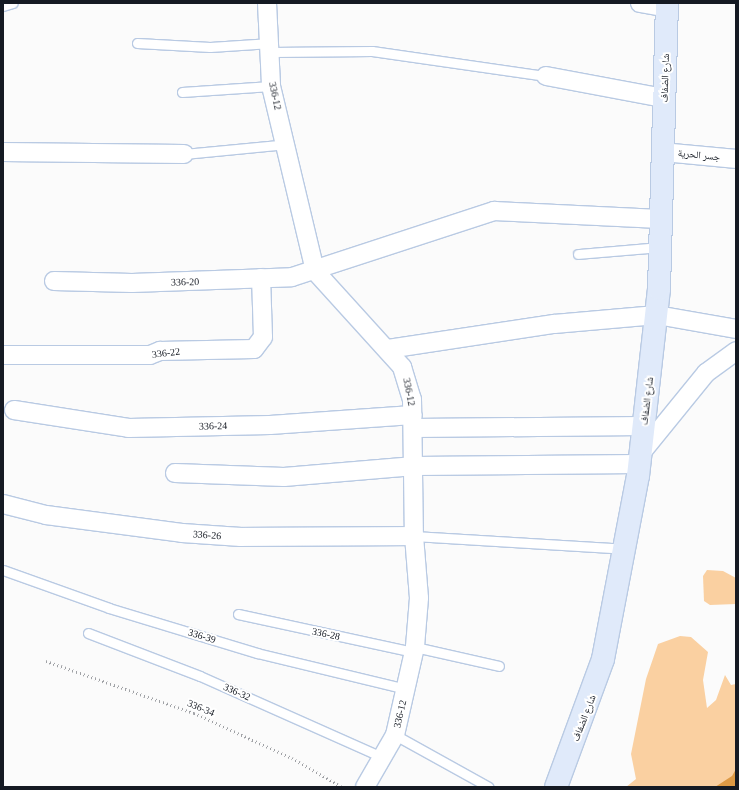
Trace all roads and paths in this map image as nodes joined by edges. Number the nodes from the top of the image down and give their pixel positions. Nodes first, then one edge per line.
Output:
1 (13, 3) edge
2 (267, 3) edge
3 (640, 3) edge
4 (3, 6) edge
5 (667, 6) edge
6 (137, 43) dead end
7 (271, 48) junction
8 (546, 76) joint
9 (271, 86) junction
10 (182, 92) dead end
11 (664, 98) junction
12 (287, 144) junction
13 (3, 152) edge
14 (662, 152) junction
15 (184, 154) joint
16 (730, 158) edge
17 (660, 219) junction
18 (659, 247) junction
19 (578, 254) dead end
20 (315, 271) junction
21 (261, 278) junction
22 (54, 281) dead end
23 (656, 315) junction
24 (736, 329) edge
25 (388, 349) junction
26 (736, 351) edge
27 (3, 355) edge
28 (14, 410) dead end
29 (413, 421) junction
30 (644, 426) junction
31 (640, 459) junction
32 (415, 466) junction
33 (175, 474) dead end
34 (3, 504) edge
35 (414, 536) junction
36 (626, 549) junction
37 (3, 570) edge
38 (238, 614) dead end
39 (88, 632) dead end
40 (414, 649) junction
41 (46, 662) dead end
42 (499, 666) dead end
43 (406, 689) junction
44 (395, 735) junction
45 (384, 758) junction
46 (342, 787) edge
47 (365, 787) edge
48 (489, 787) edge
49 (556, 787) edge

1 - 4 lane
2 - 7 street, 336-12
3 - 5 street
5 - 11 street, شارع الضفاف
6 - 7 lane
7 - 8 lane
7 - 9 street, 336-12
8 - 11 street
9 - 10 lane
9 - 12 street, 336-12
11 - 14 street, شارع الضفاف
12 - 15 lane
12 - 20 street, 336-12
13 - 15 street
14 - 16 street, جسر الحرية
14 - 17 street, شارع الضفاف
17 - 18 street, شارع الضفاف
17 - 20 street, 336-20
18 - 19 lane
18 - 23 street, شارع الضفاف
20 - 21 street, 336-20
20 - 25 street, 336-12
21 - 22 street, 336-20
21 - 27 street, 336-22
23 - 24 street
23 - 25 street
23 - 30 street, شارع الضفاف
25 - 29 street, 336-12
26 - 31 street
28 - 29 street, 336-24
29 - 30 street, 336-24
29 - 32 street, 336-12
30 - 31 street, شارع الضفاف
31 - 32 street
31 - 36 street, شارع الضفاف
32 - 33 street
32 - 35 street, 336-12
34 - 35 street, 336-26
35 - 36 lane
35 - 40 street, 336-12
36 - 49 street, شارع الضفاف
37 - 43 lane, 336-39
38 - 40 lane, 336-28
39 - 45 lane, 336-32
40 - 42 lane, 336-28
40 - 43 street, 336-12
41 - 46 path, 336-34
43 - 44 street, 336-12
44 - 45 street, 336-12
44 - 48 lane
45 - 47 street, 336-12

